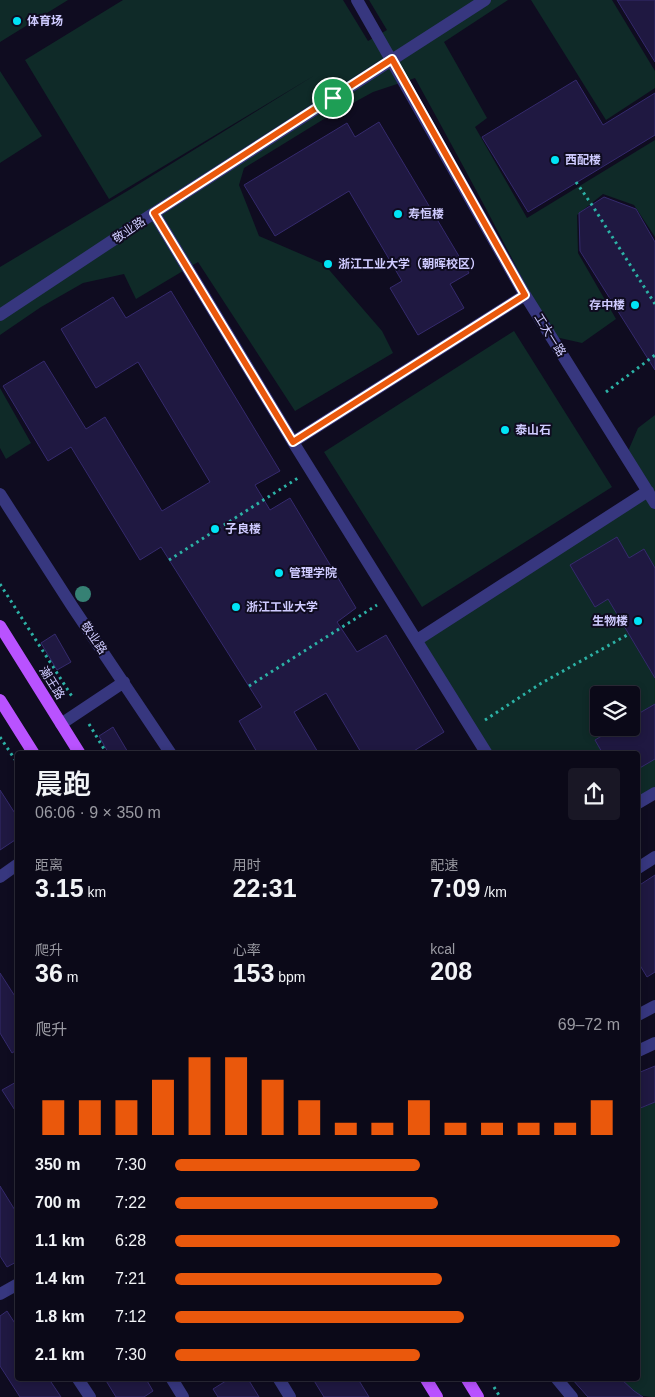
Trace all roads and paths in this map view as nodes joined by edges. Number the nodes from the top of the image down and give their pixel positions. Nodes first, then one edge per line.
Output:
1 (357, 0) edge
2 (485, 0) edge
3 (392, 59) junction
4 (576, 182) dead end
5 (154, 213) junction
6 (525, 295) junction
7 (655, 304) edge
8 (0, 315) edge
9 (655, 355) edge
10 (592, 402) junction
11 (293, 442) junction
12 (311, 470) junction
13 (648, 491) junction
14 (0, 494) edge
15 (655, 503) edge
16 (169, 560) dead end
17 (0, 584) edge
18 (390, 597) junction
19 (0, 626) edge
20 (629, 634) dead end
21 (417, 640) junction
22 (124, 682) junction
23 (249, 686) dead end
24 (0, 700) edge
25 (81, 711) junction
26 (61, 724) junction
27 (471, 728) junction
28 (0, 736) edge
29 (32, 751) edge
30 (78, 751) edge
31 (106, 751) edge
32 (169, 751) edge
33 (485, 751) edge
34 (15, 759) edge
35 (655, 793) edge
36 (640, 802) edge
37 (655, 857) edge
38 (15, 866) edge
39 (640, 867) edge
40 (0, 877) edge
41 (655, 1006) edge
42 (640, 1014) edge
43 (655, 1043) edge
44 (640, 1050) edge
45 (15, 1285) edge
46 (0, 1294) edge
47 (79, 1381) edge
48 (173, 1381) edge
49 (280, 1381) edge
50 (427, 1381) edge
51 (468, 1381) edge
52 (559, 1381) edge
53 (90, 1397) edge
54 (183, 1397) edge
55 (290, 1397) edge
56 (437, 1397) edge
57 (478, 1397) edge
58 (572, 1397) edge

1 - 3 street, 工大一路
2 - 3 street, 敬业路
3 - 5 street, 敬业路
3 - 6 street, 工大一路
4 - 7 path
5 - 8 street, 敬业路
5 - 11 street
6 - 10 street, 工大一路
6 - 11 street
9 - 10 path
10 - 13 street, 工大一路
11 - 12 street
12 - 16 path
12 - 18 street
13 - 15 street, 工大一路
13 - 21 street
14 - 22 street, 敬业路
17 - 25 path
18 - 21 street
18 - 23 path
19 - 26 main road, 潮王路
20 - 27 path
21 - 27 street
22 - 25 street
22 - 32 street, 敬业路
24 - 29 main road
25 - 26 street
25 - 31 path
26 - 30 main road, 潮王路
27 - 33 street
28 - 34 path
35 - 36 street
37 - 39 street
38 - 40 street
41 - 42 street
43 - 44 street
45 - 46 street
47 - 53 street
48 - 54 street
49 - 55 street
50 - 56 main road
51 - 57 main road
52 - 58 street

